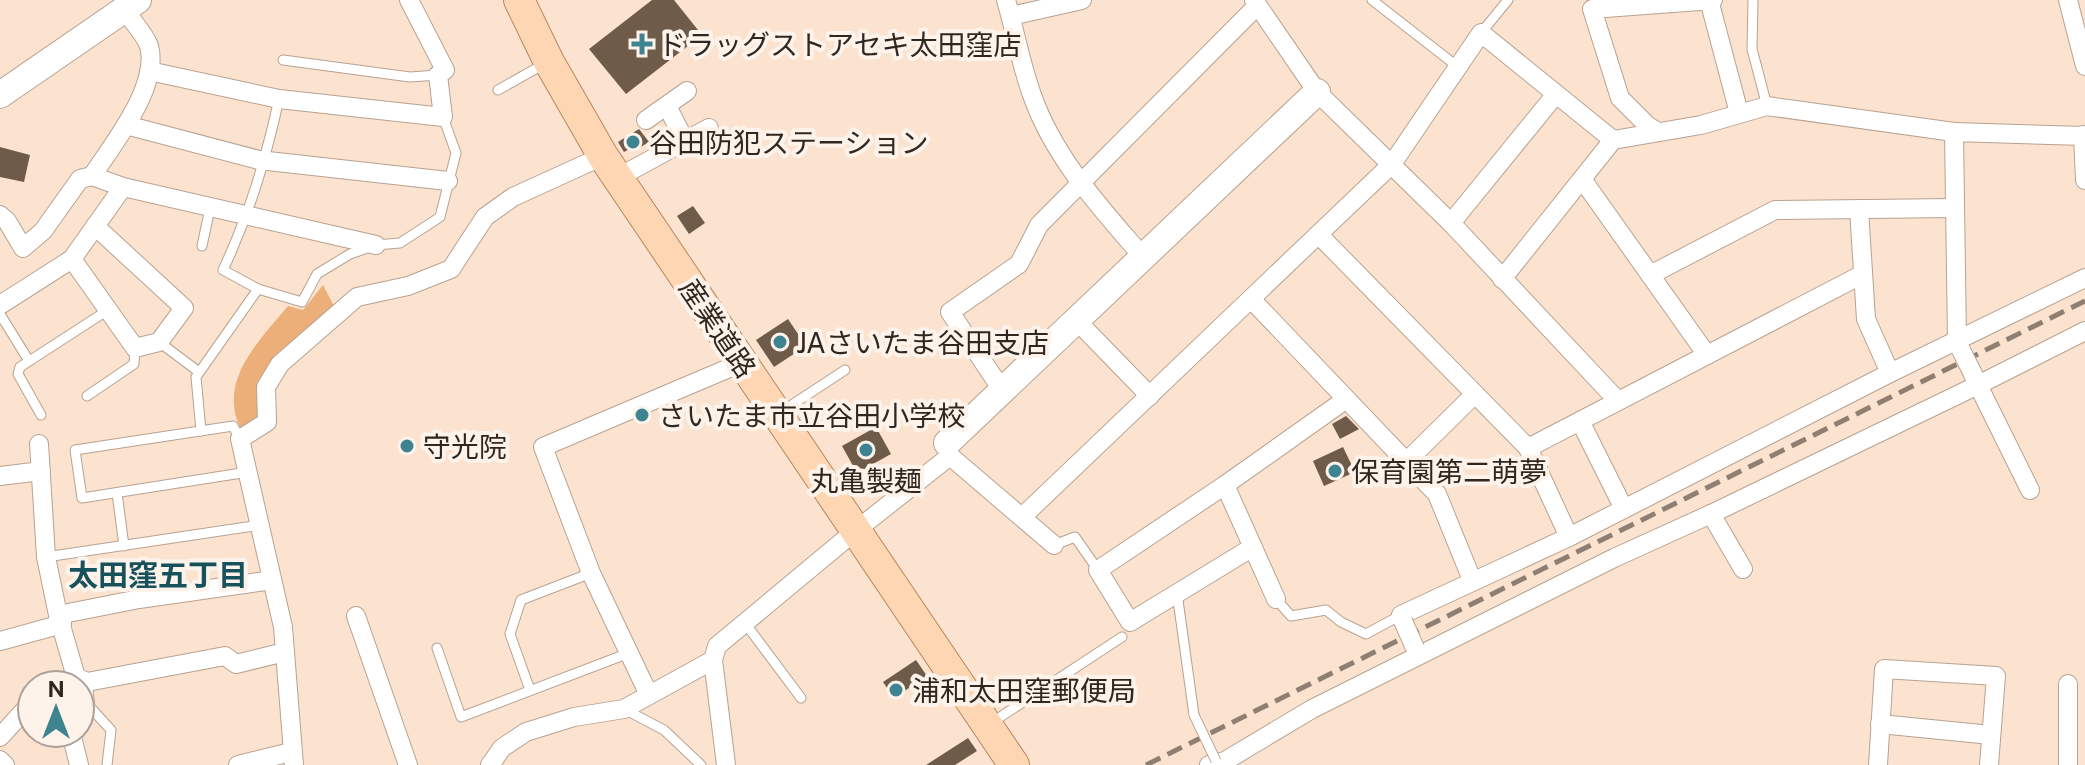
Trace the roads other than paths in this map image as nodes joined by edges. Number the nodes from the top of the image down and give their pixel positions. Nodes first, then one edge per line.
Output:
1 (409, 0) edge
2 (519, 0) edge
3 (1082, 0) edge
4 (1372, 0) edge
5 (1508, 0) edge
6 (1711, 0) edge
7 (1753, 0) edge
8 (2068, 0) edge
9 (1256, 3) edge
10 (1591, 4) edge
11 (131, 5) edge
12 (1008, 8) edge
13 (1481, 33) junction
14 (2082, 38) edge
15 (283, 60) dead end
16 (549, 62) junction
17 (2085, 66) edge
18 (1458, 67) junction
19 (149, 71) junction
20 (438, 75) junction
21 (498, 90) dead end
22 (687, 91) dead end
23 (1317, 92) junction
24 (1556, 94) junction
25 (0, 95) edge
26 (279, 99) junction
27 (667, 106) junction
28 (1767, 106) junction
29 (1739, 113) junction
30 (443, 117) junction
31 (646, 120) dead end
32 (126, 125) junction
33 (709, 128) dead end
34 (1658, 132) junction
35 (1954, 132) junction
36 (2084, 136) edge
37 (1613, 140) junction
38 (685, 141) junction
39 (266, 160) junction
40 (1392, 164) junction
41 (610, 167) junction
42 (92, 176) junction
43 (1582, 179) junction
44 (2085, 180) edge
45 (448, 181) junction
46 (1080, 183) junction
47 (123, 187) junction
48 (210, 208) junction
49 (1953, 208) junction
50 (1859, 209) junction
51 (0, 215) edge
52 (247, 217) junction
53 (1451, 223) junction
54 (95, 226) junction
55 (1319, 235) junction
56 (376, 245) junction
57 (202, 246) dead end
58 (1143, 257) junction
59 (72, 259) junction
60 (1863, 274) junction
61 (1650, 275) junction
62 (2085, 278) edge
63 (1502, 279) junction
64 (258, 289) junction
65 (1252, 300) junction
66 (0, 305) edge
67 (108, 310) junction
68 (0, 314) edge
69 (1077, 321) junction
70 (3, 327) edge
71 (2085, 331) edge
72 (159, 342) junction
73 (1960, 346) junction
74 (135, 348) junction
75 (1707, 355) junction
76 (29, 361) junction
77 (741, 363) junction
78 (845, 370) dead end
79 (199, 372) junction
80 (1890, 373) junction
81 (1975, 379) junction
82 (1002, 390) junction
83 (1474, 395) junction
84 (87, 396) dead end
85 (1150, 396) junction
86 (1345, 400) junction
87 (1618, 401) junction
88 (41, 415) dead end
89 (778, 415) junction
90 (1580, 421) junction
91 (201, 431) junction
92 (240, 439) junction
93 (39, 444) dead end
94 (1528, 448) junction
95 (948, 450) junction
96 (1406, 462) junction
97 (41, 471) junction
98 (248, 472) junction
99 (0, 476) edge
100 (1225, 485) junction
101 (2030, 490) dead end
102 (117, 493) junction
103 (1624, 509) junction
104 (1711, 514) junction
105 (1022, 517) junction
106 (260, 525) junction
107 (854, 532) junction
108 (1569, 537) junction
109 (1054, 545) joint
110 (124, 546) junction
111 (1253, 547) junction
112 (46, 557) junction
113 (1743, 569) dead end
114 (1098, 570) junction
115 (591, 573) junction
116 (272, 580) junction
117 (1472, 580) junction
118 (1177, 593) junction
119 (1276, 599) joint
120 (356, 616) dead end
121 (1402, 618) junction
122 (60, 619) junction
123 (745, 623) junction
124 (1122, 637) dead end
125 (0, 641) edge
126 (437, 648) dead end
127 (285, 652) junction
128 (1417, 652) junction
129 (629, 653) junction
130 (713, 660) junction
131 (66, 669) edge
132 (96, 677) edge
133 (530, 690) junction
134 (2074, 692) edge
135 (649, 695) junction
136 (801, 698) dead end
137 (624, 709) junction
138 (96, 714) edge
139 (16, 720) edge
140 (1880, 724) junction
141 (986, 726) junction
142 (1991, 735) junction
143 (0, 737) edge
144 (292, 758) edge
145 (0, 760) edge
146 (1214, 764) edge
147 (5, 765) edge
148 (107, 765) edge
149 (238, 765) edge
150 (408, 765) edge
151 (490, 765) edge
152 (701, 765) edge
153 (726, 765) edge
154 (1014, 765) edge
155 (1878, 765) edge
156 (1989, 765) edge
157 (2068, 765) edge

1 - 20 street
2 - 16 main road, 産業道路
3 - 12 street
4 - 18 lane
5 - 13 lane
6 - 10 street
6 - 29 street
7 - 28 lane
8 - 14 street
9 - 23 street
9 - 46 street
10 - 34 street
11 - 19 street
11 - 25 street
12 - 46 street
13 - 18 street
13 - 24 street
14 - 17 street
15 - 20 lane
16 - 21 lane
16 - 41 main road, 産業道路
18 - 40 street
19 - 26 street
19 - 32 street
20 - 30 street
22 - 27 street
23 - 40 street
23 - 58 street
24 - 37 street
24 - 53 street
26 - 30 street
26 - 39 lane
27 - 31 street
27 - 38 street
28 - 29 street
28 - 35 street
29 - 34 street
30 - 45 lane
32 - 39 street
32 - 42 street
33 - 38 street
34 - 37 street
35 - 36 street
35 - 49 street
36 - 44 street
37 - 43 street
38 - 41 street
39 - 45 street
39 - 52 lane
40 - 53 street
40 - 55 street
41 - 77 main road, 産業道路
41 - 92 street
42 - 47 street
42 - 51 street
43 - 61 street
43 - 63 street
45 - 56 lane
46 - 58 street
46 - 82 street
47 - 48 street
47 - 54 street
48 - 52 street
48 - 57 lane
49 - 50 street
49 - 73 street
50 - 60 street
50 - 61 street
52 - 56 street
52 - 64 lane
53 - 63 street
54 - 59 street
54 - 72 street
55 - 65 street
55 - 83 street
56 - 64 lane
58 - 69 street
59 - 66 street
59 - 67 street
60 - 75 street
60 - 80 street
61 - 75 street
62 - 73 street
63 - 87 street
64 - 79 lane
65 - 85 street
65 - 86 street
67 - 74 street
67 - 76 lane
68 - 70 lane
69 - 82 street
69 - 85 street
70 - 76 lane
71 - 81 street
72 - 74 street
72 - 79 lane
73 - 80 street
73 - 81 street, bridge
74 - 84 lane
75 - 87 street
76 - 88 lane
77 - 89 main road, 産業道路
77 - 115 street
78 - 89 lane
79 - 91 lane
80 - 103 street
81 - 101 street
81 - 104 street
82 - 95 street
83 - 94 street
83 - 96 street
85 - 105 street
86 - 96 street
86 - 100 street
87 - 90 street
89 - 107 main road, 産業道路
90 - 94 street
90 - 103 street
91 - 92 lane
91 - 102 lane
92 - 98 street
93 - 97 street
94 - 108 street
95 - 105 street
95 - 107 street
96 - 117 street
97 - 99 street
97 - 112 street
98 - 102 lane
98 - 106 street
100 - 111 street
100 - 114 street
102 - 110 lane
103 - 108 street
104 - 113 street
104 - 128 street
105 - 109 street
106 - 110 lane
106 - 116 street
107 - 123 street
107 - 141 main road, 産業道路
108 - 117 street
109 - 114 lane
110 - 112 lane
111 - 118 street
111 - 119 street
112 - 122 street
114 - 118 street
115 - 129 street
115 - 133 lane
116 - 122 street
116 - 127 street
117 - 121 street
118 - 146 lane, bridge
119 - 121 lane
120 - 150 street
121 - 128 street, bridge
122 - 125 street
122 - 131 street
123 - 130 street
123 - 136 lane
124 - 141 lane
126 - 133 lane
127 - 132 street
127 - 144 street
128 - 146 street
129 - 133 lane
129 - 135 street
130 - 135 street
130 - 153 street
134 - 157 street
135 - 137 street
137 - 151 street
137 - 152 lane
138 - 148 lane
139 - 143 street
140 - 142 street
140 - 142 street
140 - 155 street
141 - 154 main road, 産業道路
142 - 156 street
144 - 149 street
145 - 147 street

